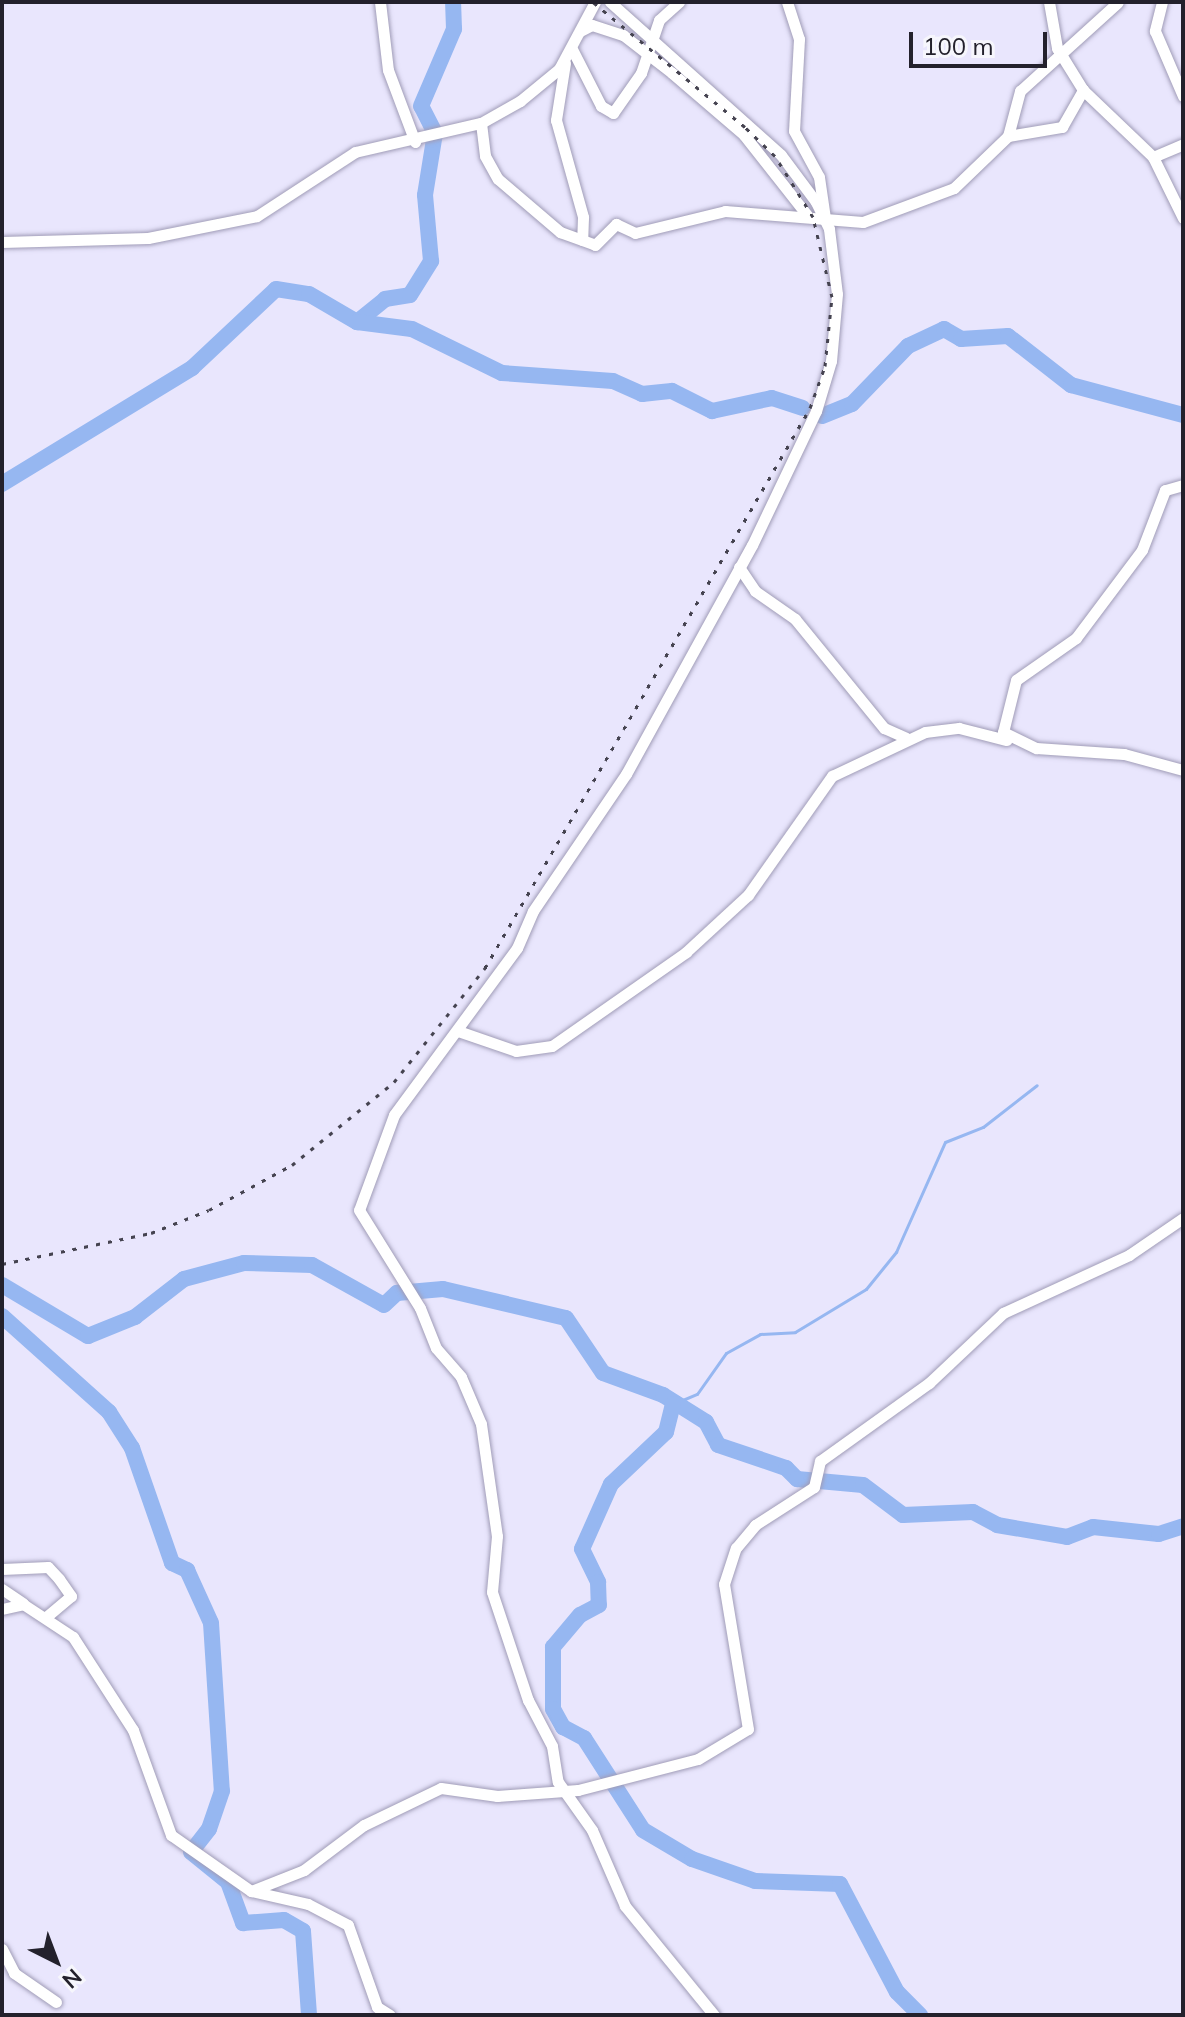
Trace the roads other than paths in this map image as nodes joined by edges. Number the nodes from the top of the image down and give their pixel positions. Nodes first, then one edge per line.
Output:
1 (380, 2) edge
2 (595, 2) edge
3 (610, 2) edge
4 (679, 2) edge
5 (787, 2) edge
6 (1049, 2) edge
7 (1118, 2) edge
8 (1162, 2) edge
9 (580, 31) junction
10 (648, 48) junction
11 (569, 53) junction
12 (1061, 55) junction
13 (1083, 90) junction
14 (1183, 96) edge
15 (481, 123) junction
16 (1008, 136) junction
17 (415, 142) junction
18 (1183, 144) edge
19 (1153, 157) junction
20 (1177, 197) edge
21 (807, 215) junction
22 (825, 218) junction
23 (1183, 218) edge
24 (582, 240) junction
25 (2, 242) edge
26 (1183, 485) edge
27 (739, 567) junction
28 (906, 738) junction
29 (1006, 740) junction
30 (1183, 770) edge
31 (458, 1031) junction
32 (1183, 1218) edge
33 (2, 1569) edge
34 (2, 1589) edge
35 (23, 1604) junction
36 (2, 1609) edge
37 (46, 1617) junction
38 (564, 1790) junction
39 (251, 1891) junction
40 (2, 1949) edge
41 (56, 2002) dead end
42 (390, 2015) edge
43 (714, 2015) edge

1 - 17 street
2 - 9 street
3 - 10 street
4 - 10 street
5 - 22 street
6 - 12 street
7 - 12 street
8 - 14 street
9 - 10 street
9 - 11 street
10 - 11 street
10 - 21 street
10 - 22 street
11 - 15 street
11 - 24 street
12 - 13 street
12 - 16 street
13 - 16 street
13 - 19 street
15 - 17 street
15 - 24 street
16 - 22 street
17 - 25 street
18 - 19 street
19 - 20 street
20 - 23 street
21 - 22 street
21 - 24 street
22 - 27 street
26 - 29 street
27 - 28 street
27 - 31 street
28 - 29 street
28 - 31 street
29 - 30 street
31 - 38 street
32 - 38 street
33 - 37 street
34 - 35 street
35 - 36 street
35 - 37 street
37 - 39 street
38 - 39 street
38 - 43 street
39 - 42 street
40 - 41 street

